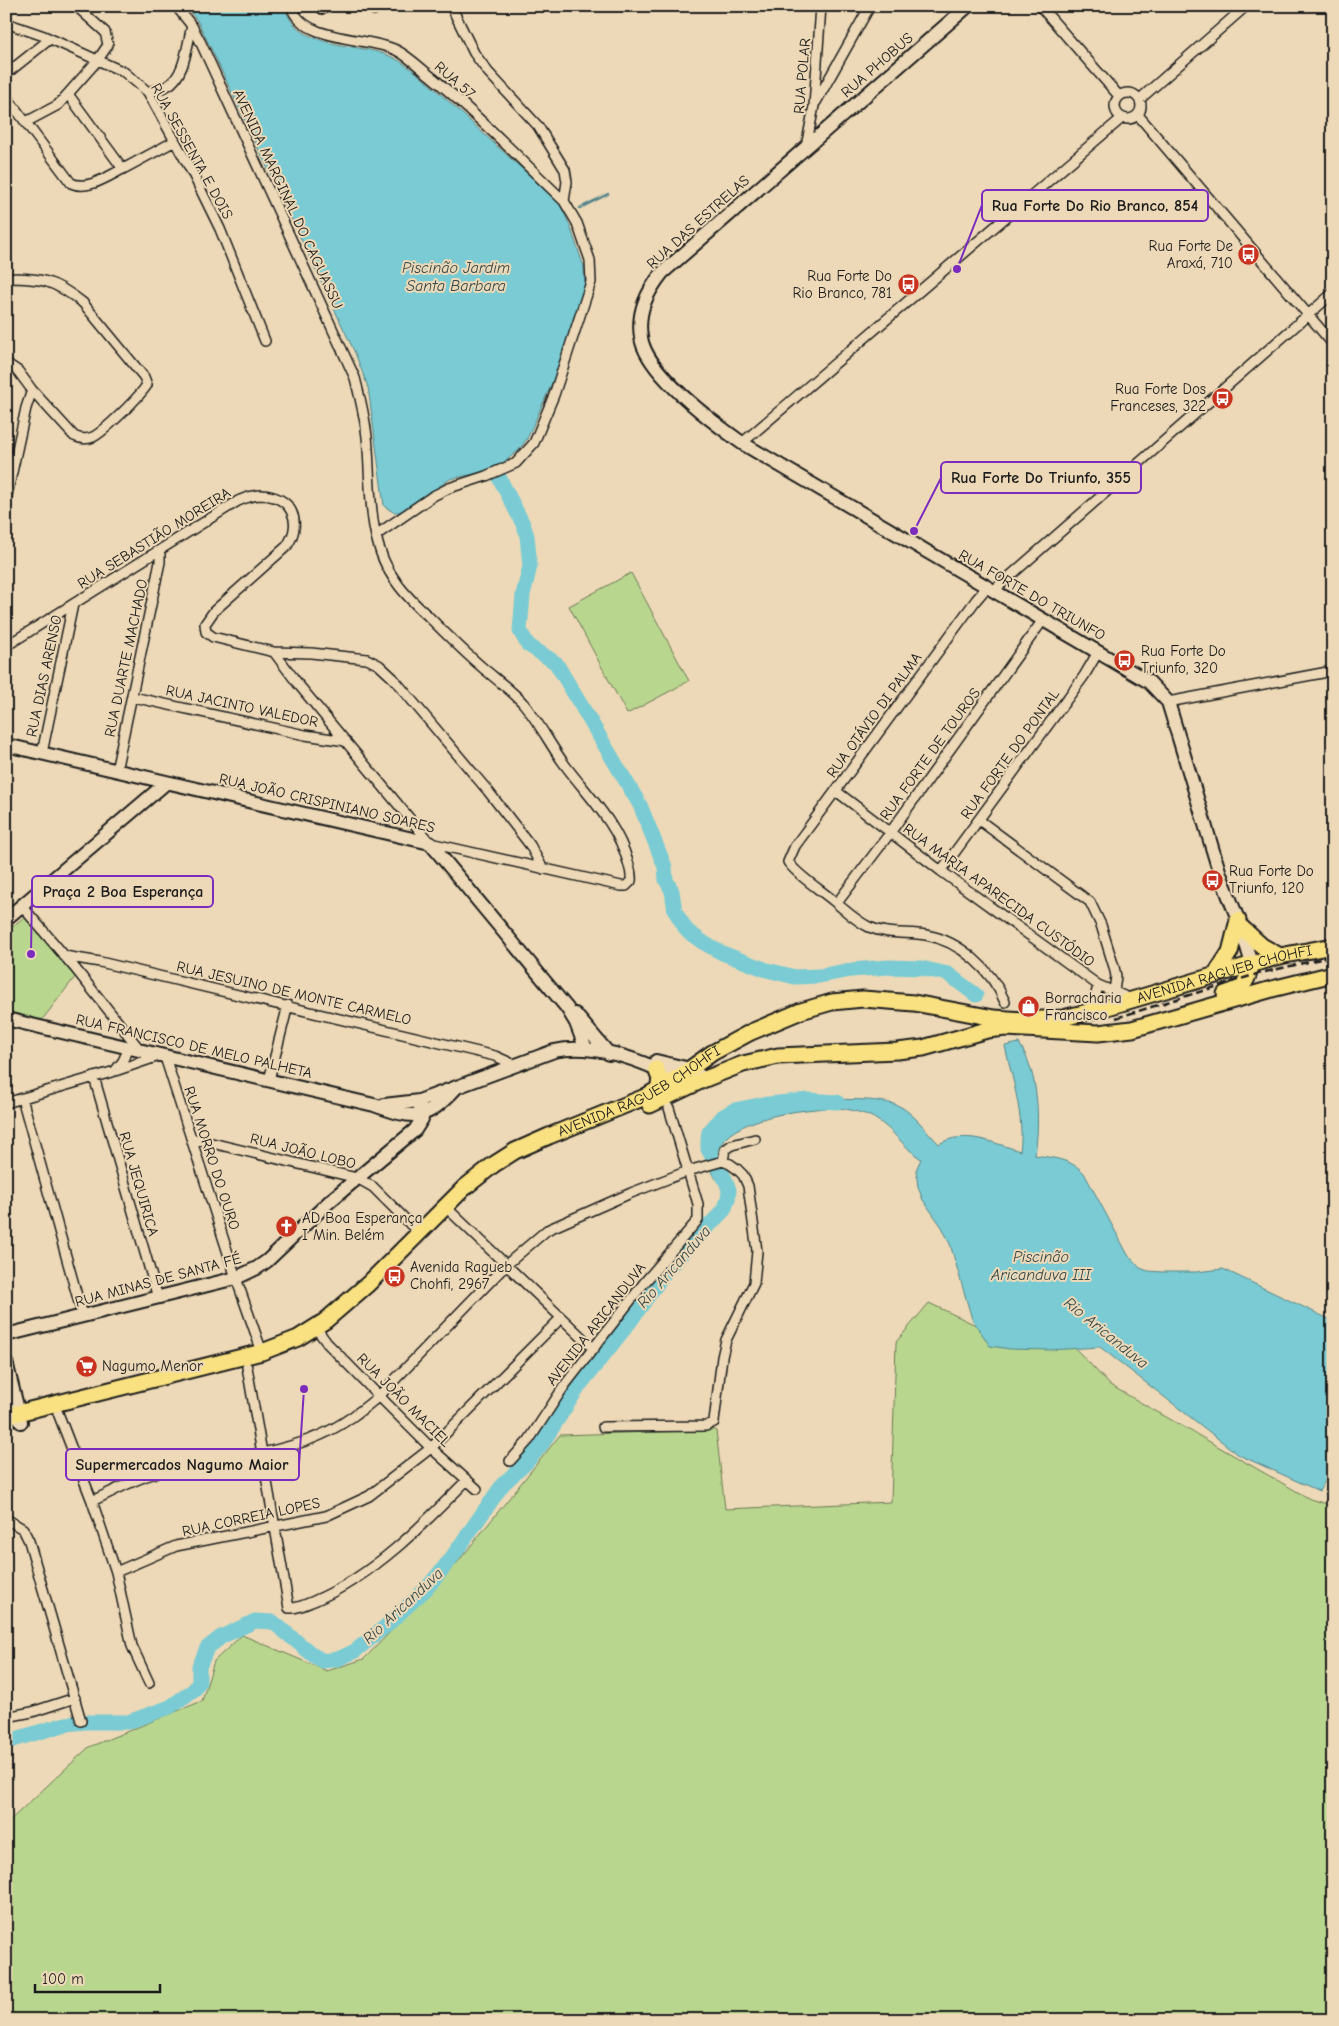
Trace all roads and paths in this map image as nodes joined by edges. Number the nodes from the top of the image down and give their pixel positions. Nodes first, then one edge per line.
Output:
1 (76, 6) edge
2 (176, 6) edge
3 (292, 6) edge
4 (821, 6) edge
5 (870, 6) edge
6 (968, 6) edge
7 (1040, 6) edge
8 (1246, 6) edge
9 (450, 8) edge
10 (6, 23) edge
11 (192, 26) junction
12 (50, 39) junction
13 (97, 60) junction
14 (6, 74) edge
15 (148, 92) junction
16 (68, 94) junction
17 (6, 96) edge
18 (1119, 96) junction
19 (1140, 99) junction
20 (814, 106) junction
21 (1138, 115) junction
22 (1122, 118) junction
23 (26, 122) junction
24 (175, 141) junction
25 (806, 148) junction
26 (123, 169) junction
27 (567, 205) junction
28 (6, 278) edge
29 (1333, 293) edge
30 (1308, 315) junction
31 (265, 341) dead end
32 (1333, 344) edge
33 (6, 363) edge
34 (32, 390) junction
35 (742, 443) junction
36 (6, 500) edge
37 (376, 535) junction
38 (160, 550) junction
39 (990, 589) junction
40 (74, 604) junction
41 (1043, 620) junction
42 (6, 646) edge
43 (274, 652) junction
44 (1098, 652) junction
45 (1333, 671) edge
46 (133, 697) junction
47 (1168, 702) junction
48 (346, 741) junction
49 (6, 745) edge
50 (42, 753) junction
51 (116, 771) junction
52 (166, 783) junction
53 (836, 791) junction
54 (979, 820) junction
55 (890, 833) junction
56 (430, 843) junction
57 (543, 869) junction
58 (941, 871) junction
59 (631, 872) joint
60 (837, 903) junction
61 (22, 906) junction
62 (6, 919) edge
63 (1240, 923) junction
64 (1333, 946) edge
65 (64, 956) junction
66 (1280, 956) junction
67 (1252, 964) junction
68 (1333, 974) edge
69 (1215, 975) junction
70 (1098, 985) junction
71 (1115, 998) junction
72 (1005, 1002) dead end
73 (288, 1005) junction
74 (567, 1008) junction
75 (1083, 1013) junction
76 (6, 1019) edge
77 (1143, 1026) junction
78 (1124, 1030) junction
79 (135, 1049) junction
80 (586, 1049) junction
81 (609, 1054) junction
82 (162, 1056) junction
83 (515, 1064) junction
84 (650, 1065) junction
85 (115, 1071) junction
86 (94, 1077) junction
87 (691, 1078) junction
88 (269, 1080) junction
89 (456, 1088) junction
90 (658, 1090) junction
91 (22, 1098) junction
92 (419, 1101) junction
93 (6, 1103) edge
94 (374, 1105) junction
95 (669, 1108) dead end
96 (422, 1115) junction
97 (191, 1138) junction
98 (755, 1139) dead end
99 (720, 1162) junction
100 (688, 1171) junction
101 (357, 1178) junction
102 (451, 1212) junction
103 (418, 1232) junction
104 (506, 1265) junction
105 (236, 1278) junction
106 (158, 1298) junction
107 (83, 1317) junction
108 (561, 1318) junction
109 (318, 1332) junction
110 (6, 1336) edge
111 (594, 1349) junction
112 (262, 1352) junction
113 (6, 1362) edge
114 (247, 1366) junction
115 (379, 1396) junction
116 (58, 1413) junction
117 (15, 1417) edge
118 (6, 1425) edge
119 (603, 1427) dead end
120 (432, 1448) junction
121 (262, 1453) junction
122 (510, 1461) dead end
123 (467, 1480) junction
124 (477, 1489) dead end
125 (92, 1501) junction
126 (6, 1519) edge
127 (274, 1527) junction
128 (116, 1572) junction
129 (149, 1683) dead end
130 (75, 1698) junction
131 (6, 1717) edge
132 (81, 1721) dead end

1 - 13 street
2 - 11 street, AVENIDA MARGINAL DO CAGUASSU
3 - 27 street, RUA 57
4 - 20 street, RUA POLAR
5 - 20 street
6 - 25 street, RUA PHOBUS
7 - 18 street
8 - 19 street
9 - 27 street
10 - 12 street, RUA SESSENTA E DOIS
11 - 15 street
11 - 37 street, AVENIDA MARGINAL DO CAGUASSU
12 - 13 street, RUA SESSENTA E DOIS
12 - 14 street
13 - 15 street, RUA SESSENTA E DOIS
13 - 16 street
15 - 24 street, RUA SESSENTA E DOIS
16 - 23 street
16 - 26 street
17 - 23 street
18 - 19 street
18 - 22 street
19 - 21 street
20 - 25 street, RUA POLAR
21 - 22 street
21 - 30 street
22 - 35 street
23 - 26 street
24 - 26 street
24 - 31 street, RUA SESSENTA E DOIS
25 - 35 street, RUA DAS ESTRELAS
27 - 37 street, RUA 57
28 - 34 street
29 - 30 street, RUA OTÁVIO DI PALMA
30 - 32 street
30 - 39 street, RUA OTÁVIO DI PALMA
33 - 34 street
34 - 36 street
35 - 39 street, RUA FORTE DO TRIUNFO
37 - 59 street, AVENIDA MARGINAL DO CAGUASSU
38 - 40 street, RUA SEBASTIÃO MOREIRA
38 - 43 street, RUA SEBASTIÃO MOREIRA
38 - 46 street, RUA DUARTE MACHADO
39 - 41 street, RUA FORTE DO TRIUNFO
39 - 53 street, RUA OTÁVIO DI PALMA
40 - 42 street, RUA SEBASTIÃO MOREIRA
40 - 50 street, RUA DIAS ARENSO
41 - 44 street, RUA FORTE DO TRIUNFO
41 - 55 street, RUA FORTE DE TOUROS
43 - 48 street
43 - 57 street, RUA SEBASTIÃO MOREIRA
44 - 47 street, RUA FORTE DO TRIUNFO
44 - 54 street, RUA FORTE DO PONTAL
45 - 47 street
46 - 48 street, RUA JACINTO VALEDOR
46 - 51 street, RUA DUARTE MACHADO
47 - 63 street, RUA FORTE DO TRIUNFO
48 - 56 street
49 - 50 street, RUA JOÃO CRISPINIANO SOARES
50 - 51 street, RUA JOÃO CRISPINIANO SOARES
51 - 52 street, RUA JOÃO CRISPINIANO SOARES
52 - 56 street, RUA JOÃO CRISPINIANO SOARES
52 - 61 street
53 - 55 street, RUA MARIA APARECIDA CUSTÓDIO
53 - 60 street, RUA OTÁVIO DI PALMA
54 - 58 street, RUA FORTE DO PONTAL
54 - 71 street
55 - 58 street, RUA MARIA APARECIDA CUSTÓDIO
55 - 60 street, RUA FORTE DE TOUROS
56 - 57 street, RUA JOÃO CRISPINIANO SOARES
56 - 74 street
57 - 59 street, RUA JOÃO CRISPINIANO SOARES
58 - 70 street, RUA MARIA APARECIDA CUSTÓDIO
60 - 72 street
61 - 62 street
61 - 65 street
63 - 66 main road
63 - 67 street, RUA FORTE DO TRIUNFO
63 - 69 main road
64 - 66 main road, AVENIDA RAGUEB CHOHFI
65 - 73 street, RUA JESUINO DE MONTE CARMELO
65 - 79 street
66 - 67 main road, AVENIDA RAGUEB CHOHFI
67 - 69 main road, AVENIDA RAGUEB CHOHFI
67 - 77 main road
68 - 77 main road, AVENIDA RAGUEB CHOHFI
69 - 71 main road, AVENIDA RAGUEB CHOHFI
70 - 71 street, RUA MARIA APARECIDA CUSTÓDIO
70 - 75 street, RUA MARIA APARECIDA CUSTÓDIO
71 - 75 main road, AVENIDA RAGUEB CHOHFI
71 - 78 main road
73 - 83 street, RUA JESUINO DE MONTE CARMELO
73 - 88 street
74 - 80 street
74 - 81 street
75 - 87 main road, AVENIDA RAGUEB CHOHFI
76 - 79 street, RUA FRANCISCO DE MELO PALHETA
77 - 78 main road, AVENIDA RAGUEB CHOHFI
78 - 87 main road, AVENIDA RAGUEB CHOHFI
79 - 82 street, RUA FRANCISCO DE MELO PALHETA
79 - 85 street
80 - 81 street, RUA FRANCISCO DE MELO PALHETA
80 - 83 street, RUA FRANCISCO DE MELO PALHETA
81 - 84 street, RUA FRANCISCO DE MELO PALHETA
82 - 85 street
82 - 88 street, RUA FRANCISCO DE MELO PALHETA
82 - 97 street, RUA MORRO DO OURO
83 - 89 street, RUA FRANCISCO DE MELO PALHETA
84 - 87 street, RUA FRANCISCO DE MELO PALHETA
84 - 90 main road
85 - 86 street
86 - 91 street
86 - 106 street, RUA JEQUIRICA
87 - 90 main road, AVENIDA RAGUEB CHOHFI
87 - 102 main road, AVENIDA RAGUEB CHOHFI
88 - 94 street, RUA FRANCISCO DE MELO PALHETA
89 - 92 street, RUA FRANCISCO DE MELO PALHETA
89 - 96 street, RUA FRANCISCO DE MELO PALHETA
90 - 103 main road, AVENIDA RAGUEB CHOHFI
91 - 93 street
91 - 107 street
92 - 94 street, RUA FRANCISCO DE MELO PALHETA
92 - 96 street
94 - 96 street, RUA FRANCISCO DE MELO PALHETA
95 - 100 street
96 - 101 street, RUA MINAS DE SANTA FÉ
97 - 101 street, RUA JOÃO LOBO
97 - 105 street, RUA MORRO DO OURO
98 - 99 street
99 - 100 street
99 - 119 street
100 - 104 street
100 - 111 street, AVENIDA ARICANDUVA
101 - 103 street, RUA JOÃO LOBO
101 - 105 street, RUA MINAS DE SANTA FÉ
102 - 104 street
102 - 109 main road, AVENIDA RAGUEB CHOHFI
103 - 109 main road, AVENIDA RAGUEB CHOHFI
104 - 108 street
104 - 115 street
105 - 106 street, RUA MINAS DE SANTA FÉ
105 - 112 street, RUA MORRO DO OURO
106 - 107 street, RUA MINAS DE SANTA FÉ
107 - 110 street, RUA MINAS DE SANTA FÉ
108 - 111 street
108 - 120 street, RUA CORREIA LOPES
109 - 112 main road, AVENIDA RAGUEB CHOHFI
109 - 114 main road, AVENIDA RAGUEB CHOHFI
109 - 115 street, RUA JOÃO MACIEL
111 - 122 street, AVENIDA ARICANDUVA
112 - 117 main road, AVENIDA RAGUEB CHOHFI
113 - 117 street
114 - 116 main road, AVENIDA RAGUEB CHOHFI
114 - 121 street
115 - 120 street, RUA JOÃO MACIEL
115 - 121 street
116 - 117 main road, AVENIDA RAGUEB CHOHFI
116 - 125 street
117 - 118 main road, AVENIDA RAGUEB CHOHFI
120 - 123 street, RUA JOÃO MACIEL
120 - 127 street, RUA CORREIA LOPES
121 - 125 street
121 - 127 street
123 - 124 street, RUA JOÃO MACIEL
123 - 127 street
125 - 128 street
126 - 130 street
127 - 128 street, RUA CORREIA LOPES
128 - 129 street
130 - 131 street
130 - 132 street

